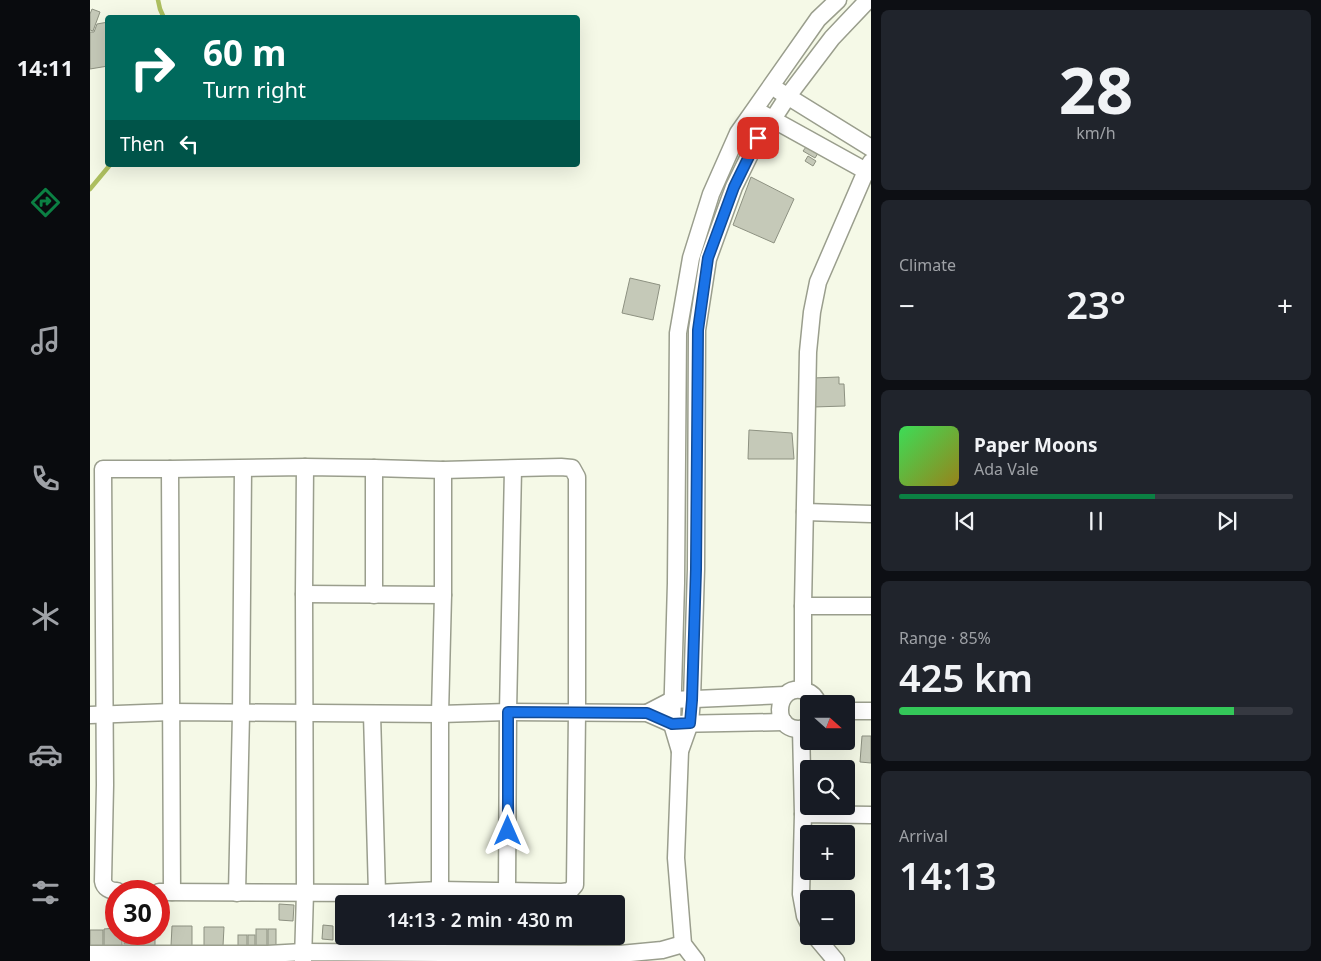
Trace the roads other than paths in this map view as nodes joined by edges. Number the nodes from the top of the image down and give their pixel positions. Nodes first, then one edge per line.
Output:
1 (838, 0) edge
2 (868, 0) edge
3 (770, 86) junction
4 (788, 96) junction
5 (754, 109) junction
6 (773, 119) junction
7 (871, 148) edge
8 (869, 168) edge
9 (698, 330) junction
10 (678, 333) junction
11 (305, 467) junction
12 (374, 468) junction
13 (96, 469) edge
14 (243, 469) junction
15 (513, 469) junction
16 (170, 470) junction
17 (443, 470) junction
18 (805, 512) junction
19 (871, 514) edge
20 (304, 594) junction
21 (374, 595) junction
22 (443, 595) junction
23 (803, 606) junction
24 (871, 606) edge
25 (803, 690) junction
26 (785, 695) junction
27 (814, 695) edge
28 (672, 700) junction
29 (692, 700) junction
30 (855, 711) edge
31 (871, 711) edge
32 (171, 712) junction
33 (508, 712) junction
34 (577, 712) junction
35 (304, 713) junction
36 (647, 713) junction
37 (241, 714) junction
38 (372, 714) junction
39 (440, 714) junction
40 (97, 715) edge
41 (784, 722) junction
42 (690, 723) junction
43 (672, 724) junction
44 (800, 728) edge
45 (680, 751) junction
46 (855, 814) edge
47 (871, 814) edge
48 (802, 815) edge
49 (165, 880) edge
50 (105, 887) edge
51 (440, 890) junction
52 (801, 890) edge
53 (508, 891) junction
54 (170, 892) edge
55 (305, 892) junction
56 (237, 893) junction
57 (377, 893) junction
58 (683, 944) junction
59 (823, 945) edge
60 (90, 954) edge
61 (303, 956) edge
62 (696, 961) edge
63 (836, 961) edge

1 - 3 street
2 - 4 street
3 - 4 street
3 - 5 street
4 - 6 street
4 - 7 street
5 - 6 street
5 - 10 street
6 - 8 street
6 - 9 street
8 - 18 street
9 - 10 street
9 - 29 street
10 - 28 street
11 - 12 street
11 - 14 street
11 - 20 street
12 - 17 street
12 - 21 street
13 - 16 street
13 - 40 street
14 - 16 street
14 - 37 street
15 - 17 street
15 - 33 street
15 - 34 street
16 - 32 street
17 - 22 street
18 - 19 street
18 - 23 street
20 - 21 street
20 - 35 street
21 - 22 street
22 - 39 street
23 - 24 street
23 - 25 street
25 - 26 street
25 - 27 street
26 - 29 street
26 - 41 street
28 - 29 street
28 - 36 street
28 - 43 street
29 - 42 street
30 - 31 street
32 - 37 street
32 - 40 street
32 - 49 street
33 - 34 street
33 - 39 street
33 - 53 street
34 - 36 street
34 - 53 street
35 - 37 street
35 - 38 street
35 - 55 street
36 - 43 street
37 - 56 street
38 - 39 street
38 - 57 street
39 - 51 street
40 - 50 street
41 - 42 street
41 - 44 street
42 - 43 street
42 - 45 street
43 - 45 street
45 - 58 street
46 - 47 street
48 - 52 street
51 - 53 street
51 - 57 street
54 - 56 street
55 - 56 street
55 - 57 street
55 - 61 street
58 - 61 street
58 - 62 street
59 - 63 street
60 - 61 street

